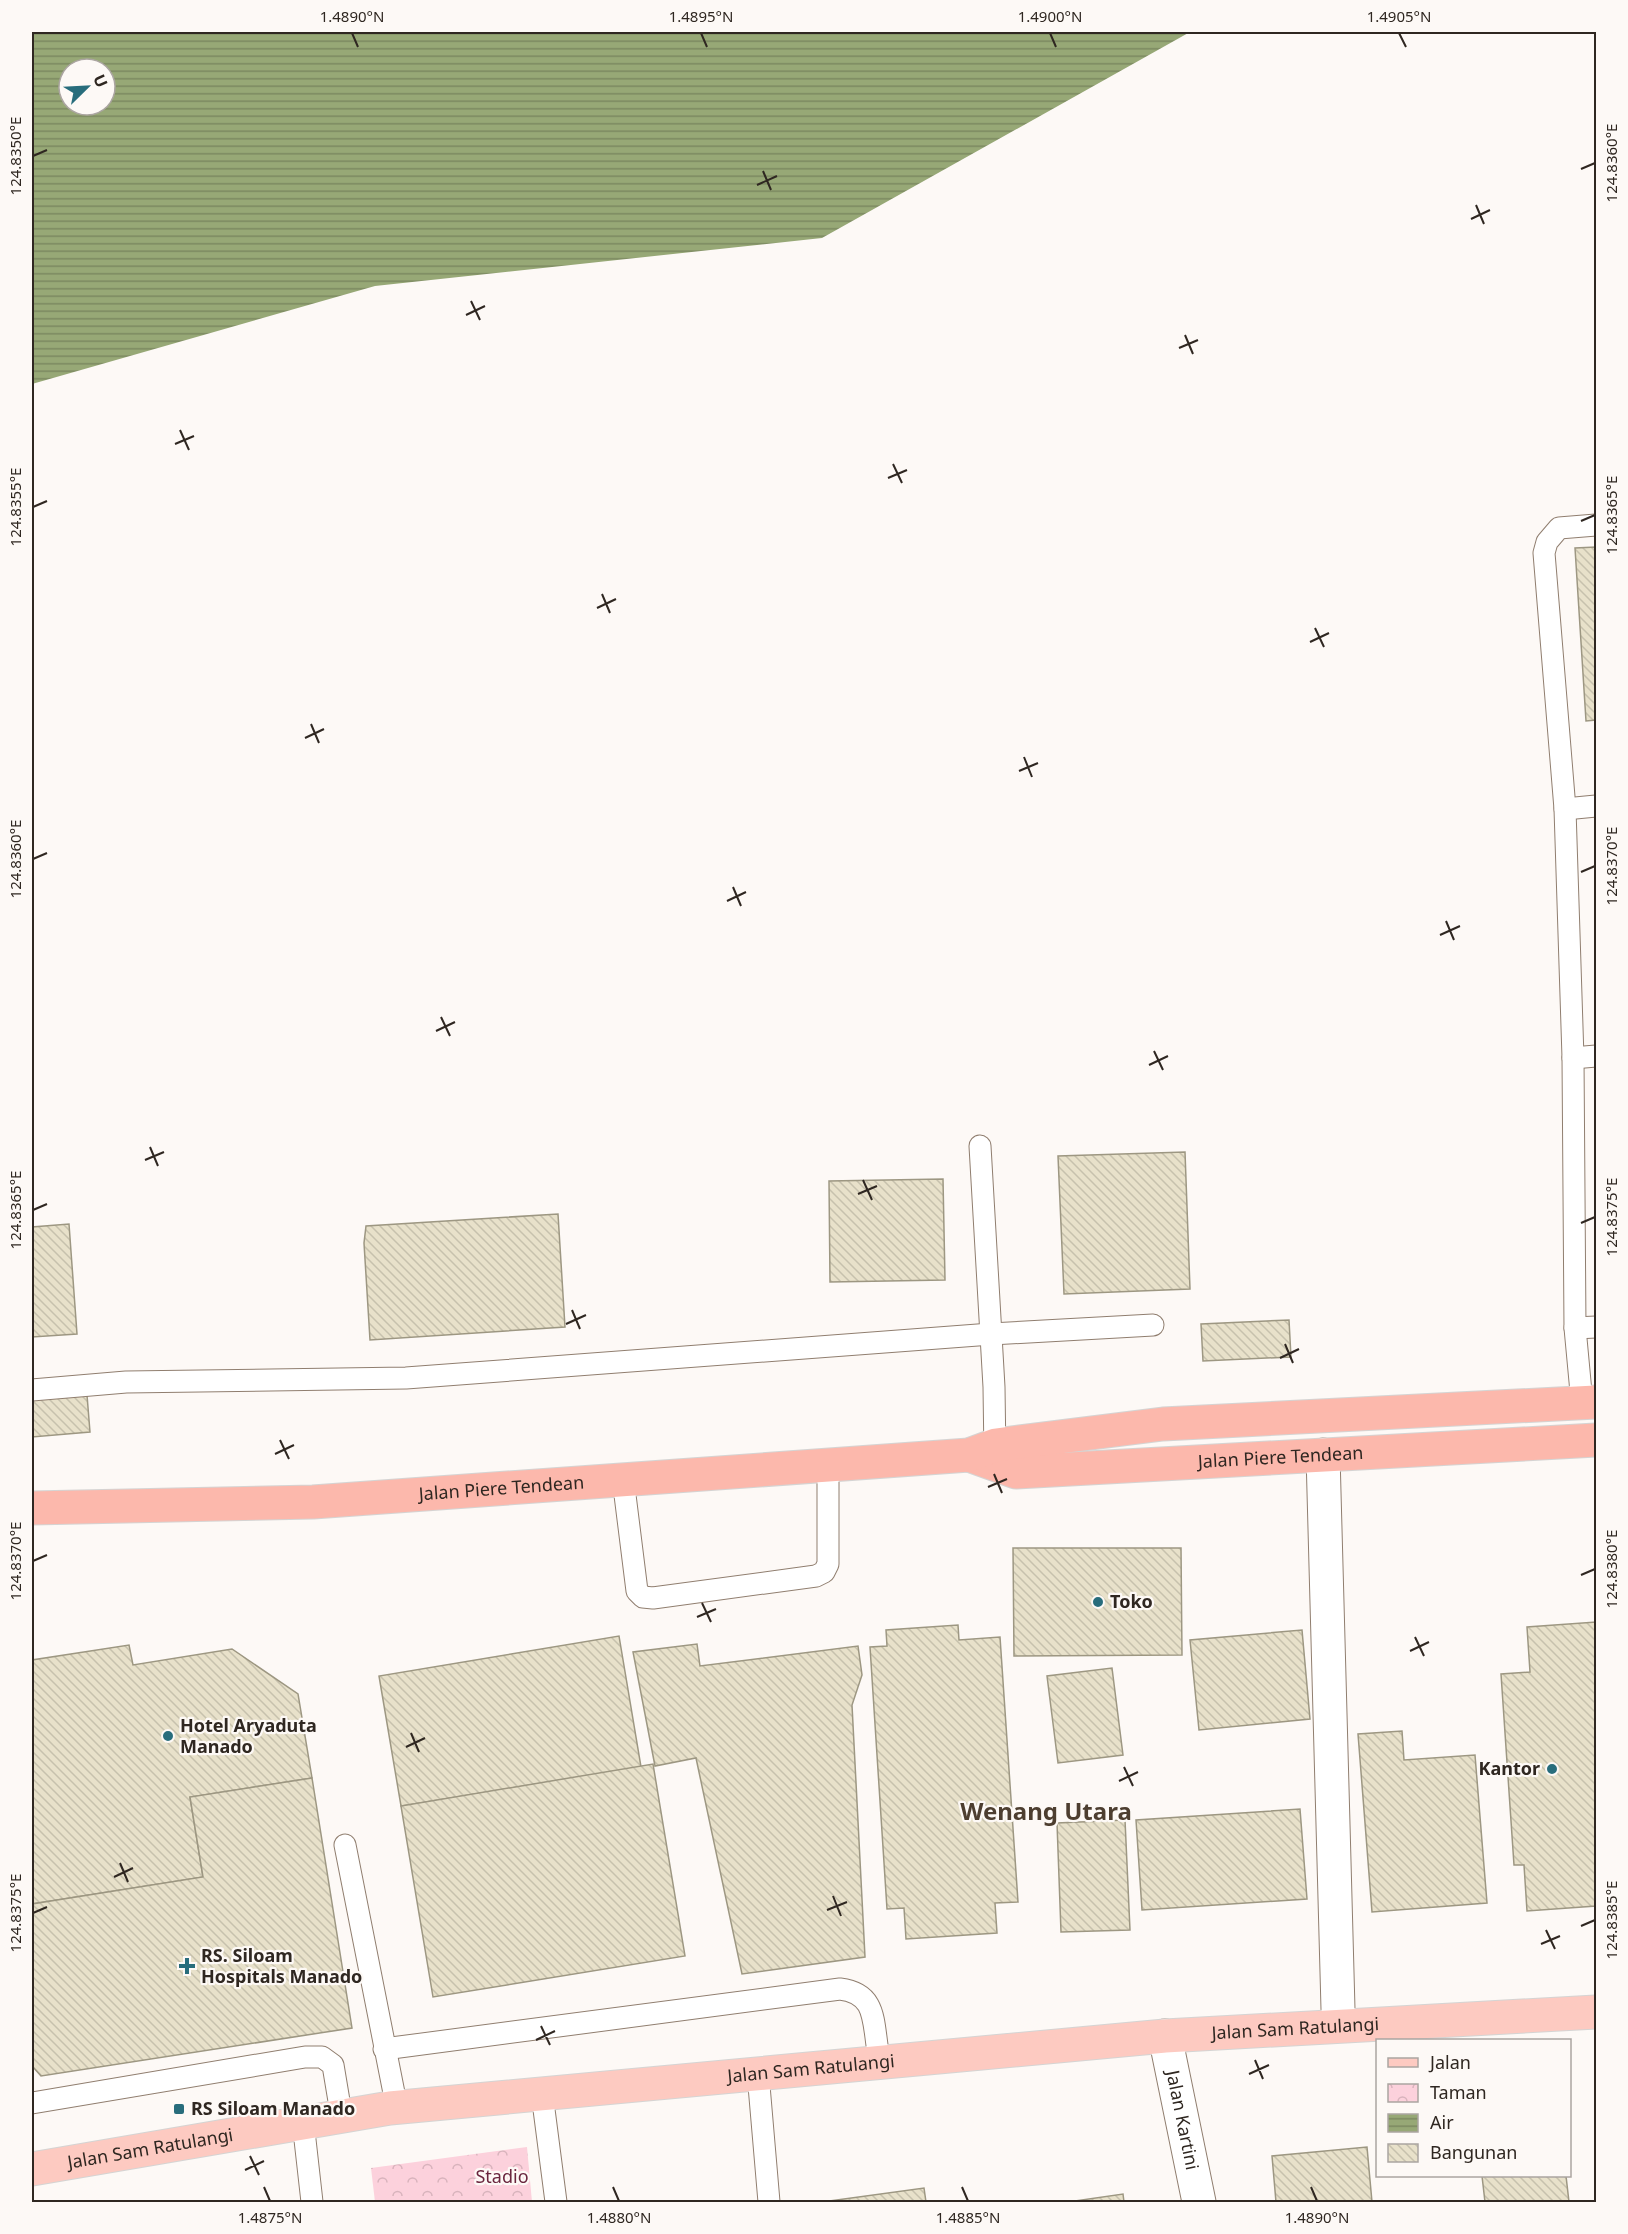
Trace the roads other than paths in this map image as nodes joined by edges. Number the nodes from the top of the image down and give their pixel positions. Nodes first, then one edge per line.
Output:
1 (1596, 525) edge
2 (1596, 806) edge
3 (1565, 809) junction
4 (1596, 1056) edge
5 (1573, 1058) junction
6 (980, 1146) dead end
7 (1153, 1325) dead end
8 (1596, 1327) edge
9 (1575, 1328) junction
10 (991, 1334) junction
11 (32, 1390) edge
12 (1589, 1403) edge
13 (1596, 1440) edge
14 (1323, 1455) junction
15 (986, 1456) junction
16 (828, 1464) junction
17 (623, 1479) junction
18 (32, 1508) edge
19 (345, 1845) dead end
20 (1596, 1996) edge
21 (1338, 2009) junction
22 (1596, 2012) edge
23 (1165, 2036) junction
24 (877, 2045) junction
25 (384, 2049) junction
26 (758, 2074) junction
27 (394, 2093) junction
28 (542, 2094) junction
29 (339, 2101) junction
30 (32, 2103) edge
31 (303, 2122) junction
32 (32, 2150) edge
33 (32, 2169) edge
34 (312, 2202) edge
35 (556, 2202) edge
36 (769, 2202) edge
37 (1199, 2202) edge

1 - 3 lane
2 - 3 lane
3 - 5 lane
4 - 5 lane
5 - 9 lane
6 - 10 lane
7 - 10 lane
8 - 9 lane
9 - 12 lane
10 - 11 lane
10 - 15 lane
12 - 15 highway, Jalan Piere Tendean
13 - 14 highway, Jalan Piere Tendean
14 - 15 highway, Jalan Piere Tendean
14 - 21 street
15 - 16 highway, Jalan Piere Tendean
16 - 17 highway, Jalan Piere Tendean
16 - 17 lane
17 - 18 highway, Jalan Piere Tendean
19 - 25 lane
20 - 21 main road, Jalan Sam Ratulangi
21 - 24 main road, Jalan Sam Ratulangi
22 - 23 main road, Jalan Sam Ratulangi
23 - 26 main road, Jalan Sam Ratulangi
23 - 37 street, Jalan Kartini
24 - 25 lane
24 - 27 main road, Jalan Sam Ratulangi
25 - 27 lane
26 - 28 main road, Jalan Sam Ratulangi
26 - 36 lane
27 - 29 main road, Jalan Sam Ratulangi
28 - 31 main road, Jalan Sam Ratulangi
28 - 35 lane
29 - 30 lane
29 - 32 main road, Jalan Sam Ratulangi
31 - 33 main road, Jalan Sam Ratulangi
31 - 34 lane

